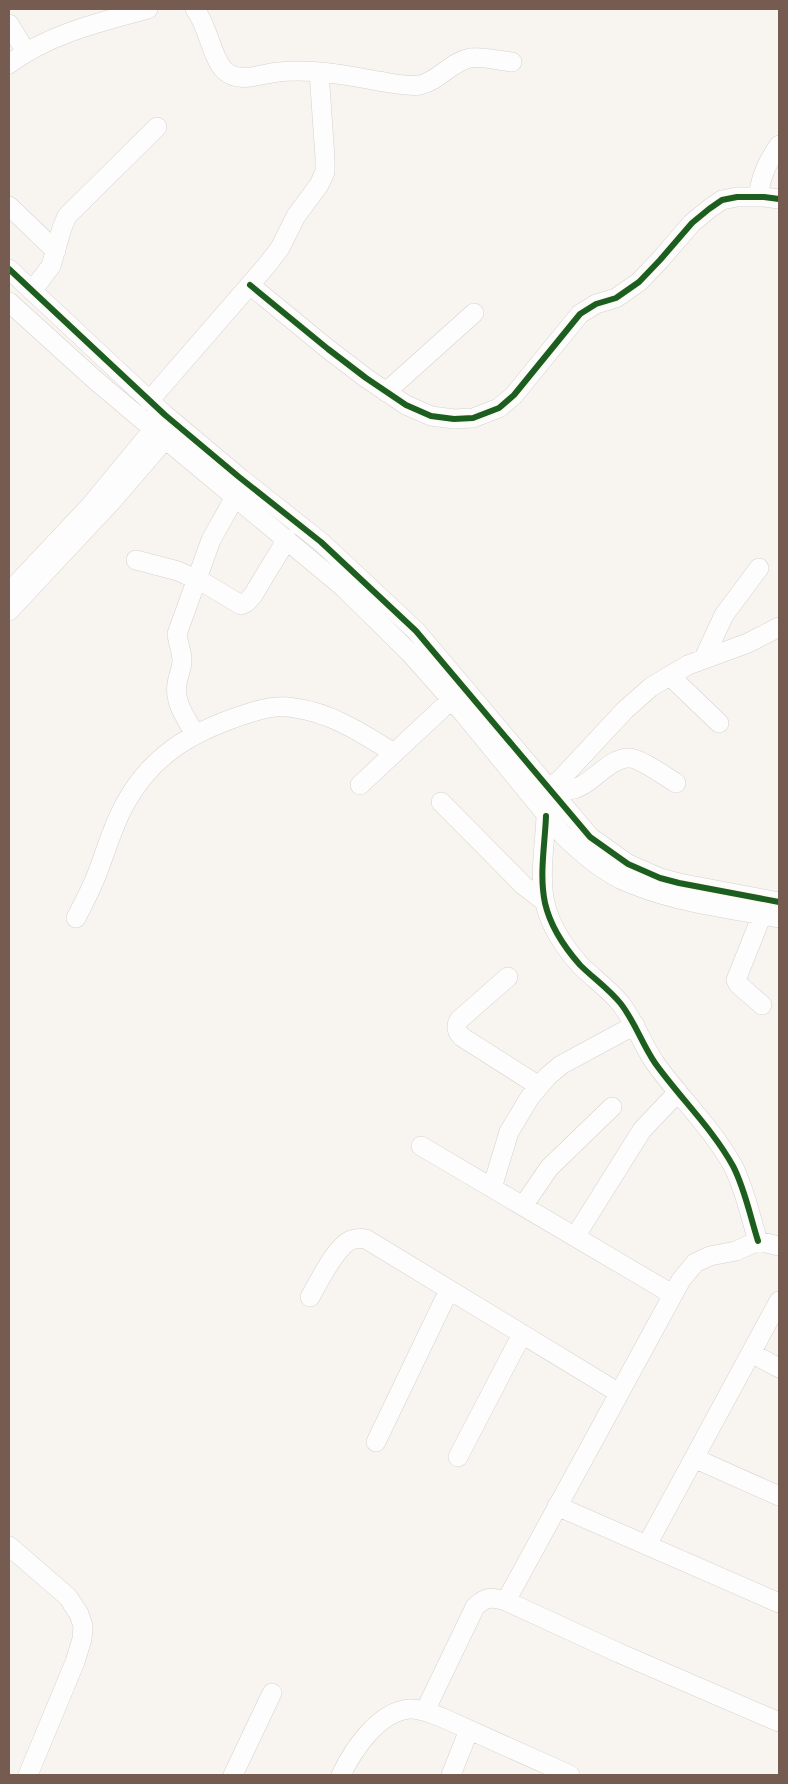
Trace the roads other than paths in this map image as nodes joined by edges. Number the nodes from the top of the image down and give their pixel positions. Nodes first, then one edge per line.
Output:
1 (148, 9) edge
2 (195, 9) edge
3 (9, 24) edge
4 (26, 52) junction
5 (512, 62) dead end
6 (9, 64) edge
7 (319, 72) junction
8 (157, 127) dead end
9 (779, 144) edge
10 (772, 198) edge
11 (9, 206) edge
12 (56, 251) junction
13 (9, 270) edge
14 (250, 285) junction
15 (32, 292) junction
16 (9, 302) edge
17 (474, 313) dead end
18 (386, 392) junction
19 (150, 400) junction
20 (165, 427) junction
21 (234, 497) junction
22 (287, 539) junction
23 (136, 560) dead end
24 (759, 568) dead end
25 (198, 580) junction
26 (9, 592) edge
27 (9, 611) edge
28 (779, 627) edge
29 (704, 658) junction
30 (670, 676) junction
31 (451, 700) junction
32 (719, 723) dead end
33 (195, 734) junction
34 (394, 753) junction
35 (676, 783) dead end
36 (360, 785) dead end
37 (554, 785) junction
38 (441, 802) dead end
39 (542, 810) junction
40 (545, 902) junction
41 (779, 902) edge
42 (771, 916) edge
43 (76, 918) dead end
44 (508, 977) dead end
45 (762, 1005) dead end
46 (635, 1025) junction
47 (539, 1086) junction
48 (678, 1092) junction
49 (612, 1107) dead end
50 (422, 1146) dead end
51 (492, 1188) junction
52 (523, 1206) junction
53 (575, 1237) junction
54 (758, 1241) junction
55 (779, 1246) edge
56 (449, 1290) junction
57 (672, 1294) junction
58 (310, 1297) dead end
59 (779, 1301) edge
60 (522, 1334) junction
61 (751, 1353) junction
62 (779, 1368) edge
63 (619, 1393) junction
64 (376, 1442) dead end
65 (458, 1457) dead end
66 (694, 1458) junction
67 (779, 1496) edge
68 (557, 1506) junction
69 (646, 1545) junction
70 (9, 1546) edge
71 (506, 1601) junction
72 (779, 1604) edge
73 (272, 1692) dead end
74 (426, 1711) junction
75 (779, 1722) edge
76 (469, 1730) junction
77 (28, 1775) edge
78 (233, 1775) edge
79 (341, 1775) edge
80 (451, 1775) edge
81 (570, 1775) edge

1 - 4 street
2 - 7 street
3 - 4 street
4 - 6 street
5 - 7 street
7 - 14 street
8 - 12 street
9 - 10 street
10 - 18 street
11 - 12 street
12 - 15 street
13 - 15 street
14 - 18 street
14 - 19 street
15 - 19 street
16 - 20 street
17 - 18 street
19 - 20 street
20 - 21 street
20 - 26 street
20 - 27 street
20 - 37 street
21 - 22 street
21 - 25 street
22 - 25 street
22 - 31 street
23 - 25 street
24 - 29 street
25 - 33 street
28 - 29 street
29 - 30 street
30 - 32 street
30 - 37 street
31 - 34 street
31 - 39 street
33 - 34 street
33 - 43 street
34 - 36 street
35 - 37 street
37 - 39 street
37 - 41 street
38 - 40 street
39 - 40 street
39 - 42 street
40 - 46 street
42 - 45 street
44 - 47 street
46 - 47 street
46 - 48 street
47 - 51 street
48 - 53 street
48 - 54 street
49 - 52 street
50 - 51 street
51 - 52 street
52 - 53 street
53 - 57 street
54 - 55 street
54 - 57 street
56 - 58 street
56 - 60 street
56 - 64 street
57 - 63 street
59 - 61 street
60 - 63 street
60 - 65 street
61 - 62 street
61 - 66 street
63 - 68 street
66 - 67 street
66 - 69 street
68 - 69 street
68 - 71 street
69 - 72 street
70 - 77 street
71 - 74 street
71 - 75 street
73 - 78 street
74 - 76 street
74 - 79 street
76 - 80 street
76 - 81 street

